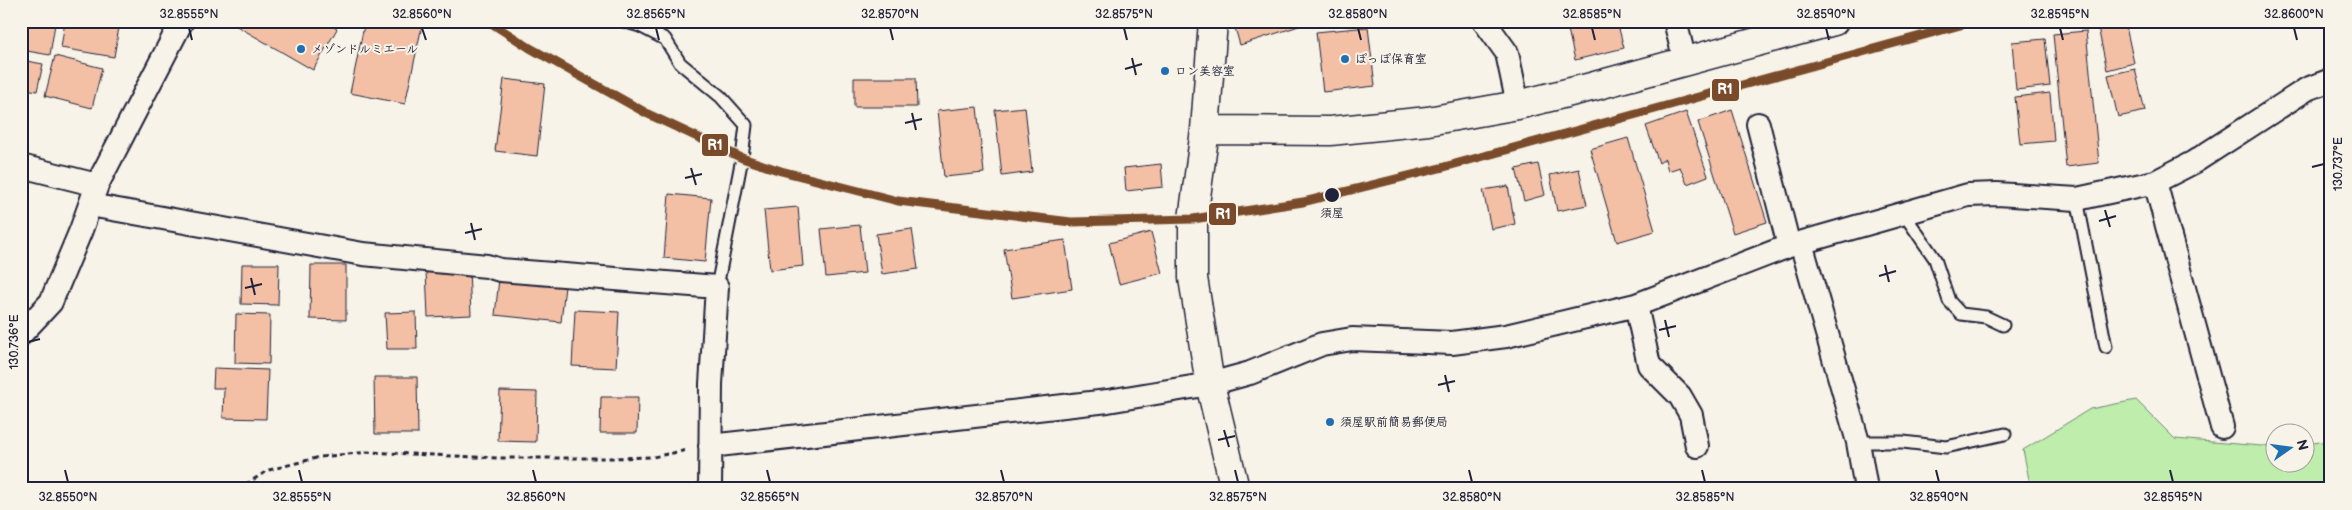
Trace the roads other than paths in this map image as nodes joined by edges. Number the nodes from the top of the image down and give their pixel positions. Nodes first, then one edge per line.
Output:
1 (182, 21) edge
2 (623, 21) edge
3 (1213, 21) edge
4 (1484, 21) edge
5 (1675, 21) edge
6 (1834, 21) edge
7 (1685, 61) junction
8 (2331, 80) edge
9 (1518, 105) junction
10 (1758, 124) dead end
11 (1204, 130) junction
12 (21, 166) edge
13 (2155, 182) junction
14 (94, 195) junction
15 (2077, 199) junction
16 (1904, 214) junction
17 (1795, 245) junction
18 (717, 287) junction
19 (1636, 304) junction
20 (2003, 326) dead end
21 (21, 334) edge
22 (2106, 347) dead end
23 (1210, 384) junction
24 (2222, 427) dead end
25 (2005, 434) dead end
26 (1858, 442) junction
27 (710, 446) junction
28 (1697, 446) dead end
29 (710, 489) edge
30 (1235, 489) edge
31 (1866, 489) edge

1 - 14 street
2 - 18 lane
3 - 11 street
4 - 9 street
5 - 7 street
6 - 7 street
7 - 9 street
8 - 13 street
9 - 11 street
10 - 17 street
11 - 23 street
12 - 14 street
13 - 15 street
13 - 24 street
14 - 18 street
14 - 21 street
15 - 16 street
15 - 22 lane
16 - 17 street
16 - 20 lane
17 - 19 street
17 - 26 street
18 - 27 street
19 - 23 street
19 - 28 street
23 - 27 street
23 - 30 street
25 - 26 lane
26 - 31 street
27 - 29 street

